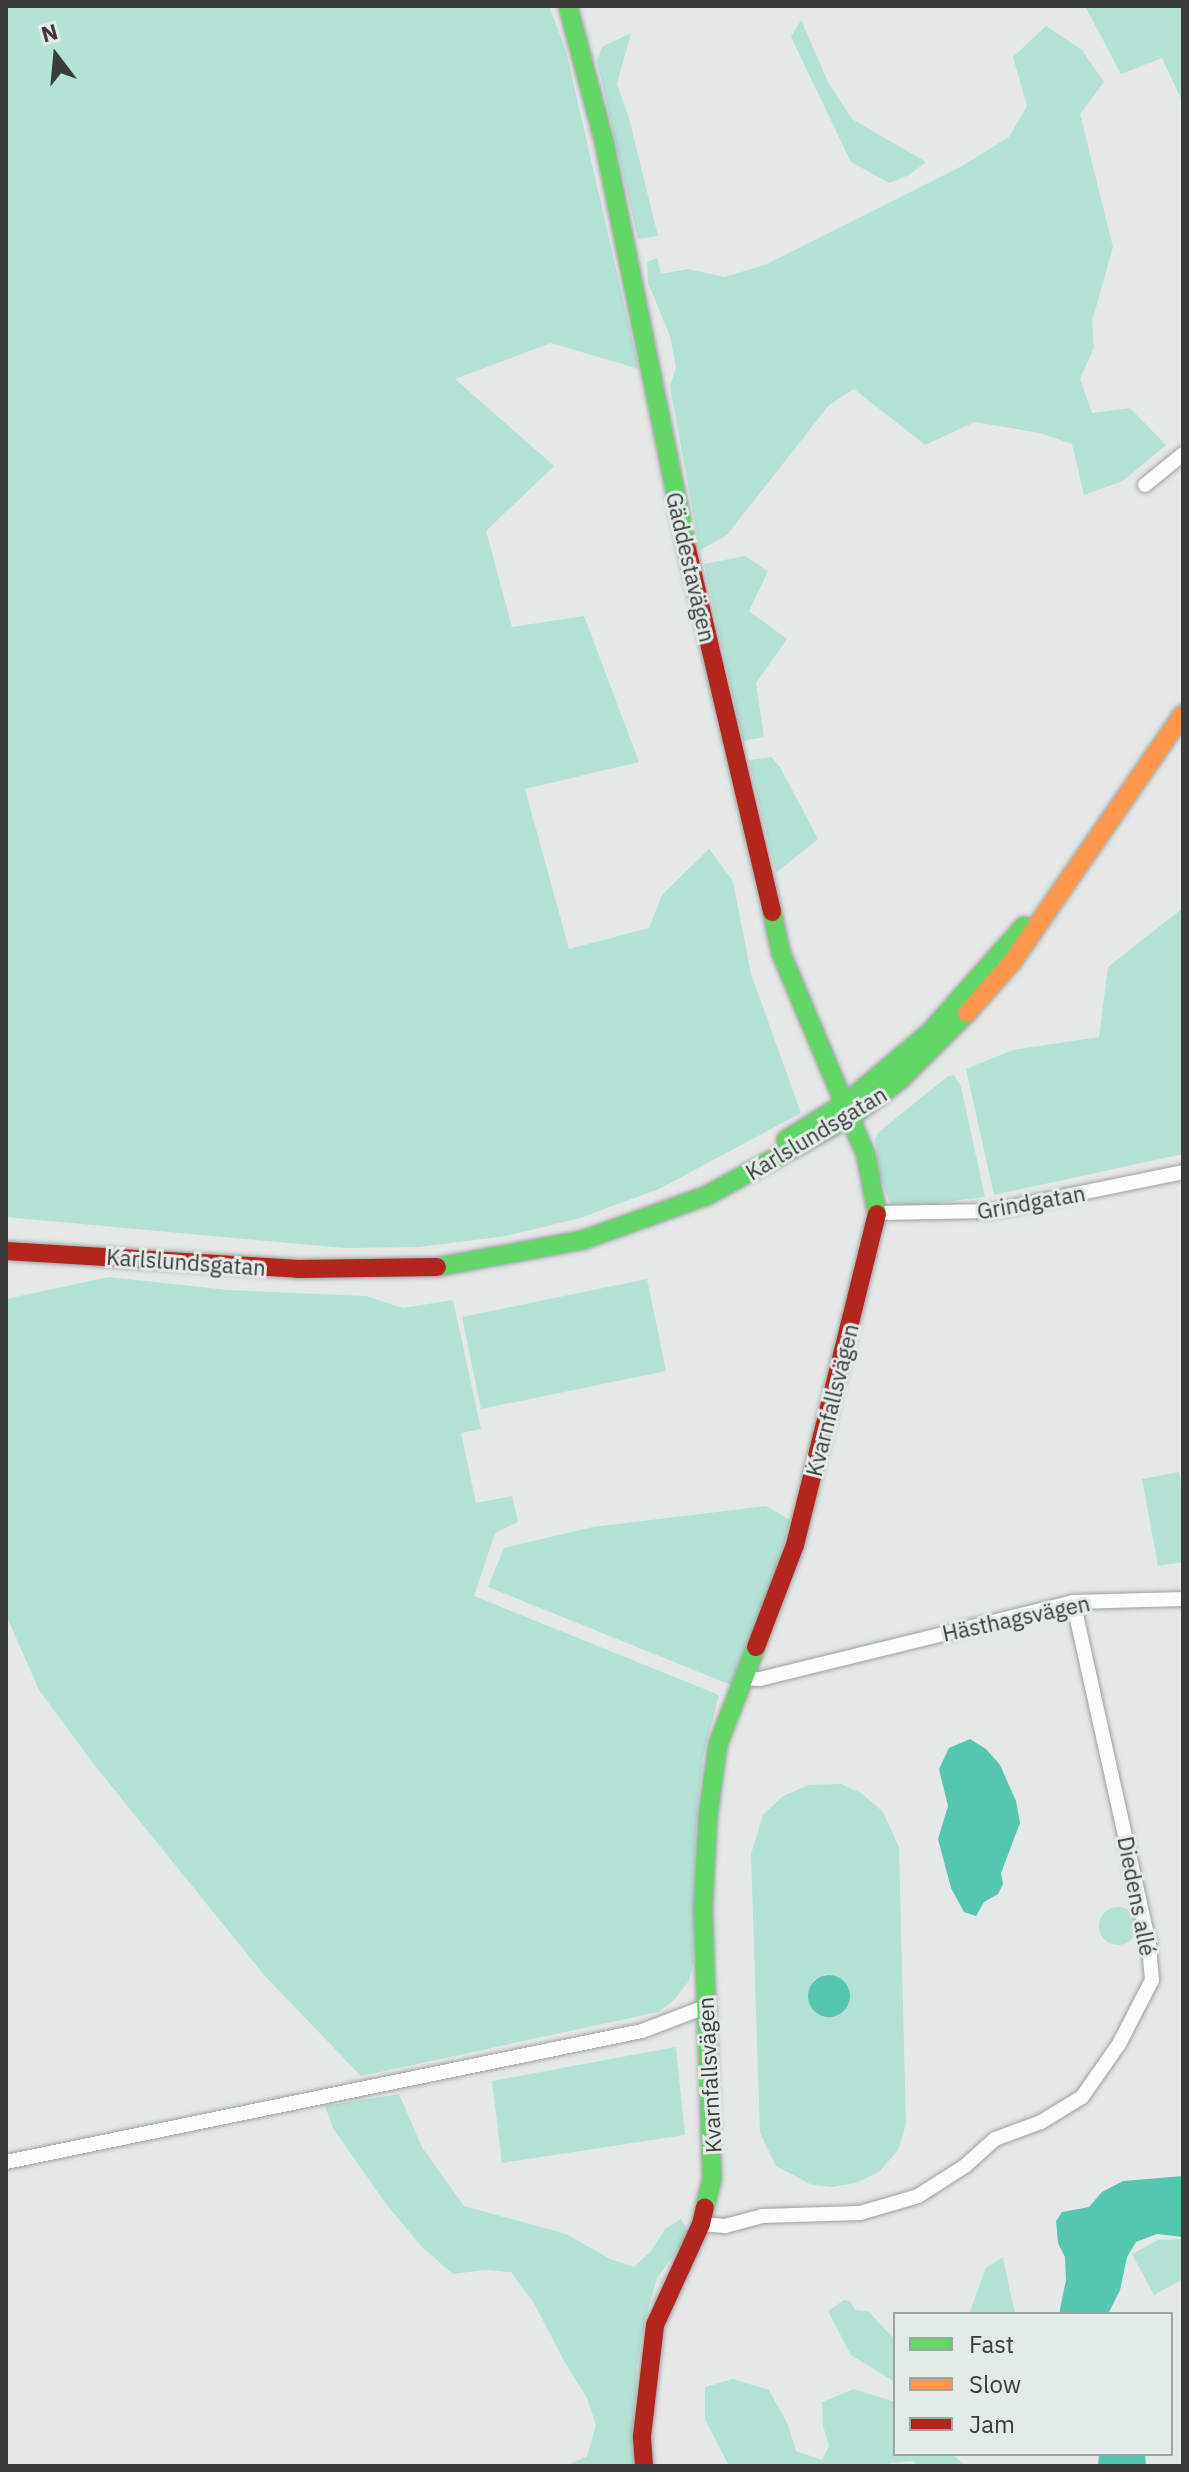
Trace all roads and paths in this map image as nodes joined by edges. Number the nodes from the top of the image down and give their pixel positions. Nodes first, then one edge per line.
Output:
1 (568, 6) edge
2 (1183, 454) edge
3 (1145, 485) dead end
4 (1183, 714) edge
5 (847, 1110) junction
6 (1183, 1172) edge
7 (877, 1213) junction
8 (6, 1251) edge
9 (1183, 1599) edge
10 (1073, 1602) junction
11 (744, 1678) junction
12 (705, 2007) junction
13 (6, 2162) edge
14 (701, 2224) junction
15 (644, 2466) edge

1 - 5 street, Gäddestavägen
2 - 3 street
4 - 5 street, Karlslundsgatan
5 - 7 street, Kvarnfallsvägen
5 - 8 street, Karlslundsgatan
6 - 7 street, Grindgatan
7 - 11 street, Kvarnfallsvägen
9 - 10 street, Hästhagsvägen
10 - 11 street, Hästhagsvägen
10 - 14 street, Diedens allé
11 - 12 street, Kvarnfallsvägen
12 - 13 street
12 - 14 street, Kvarnfallsvägen
14 - 15 street, Kvarnfallsvägen

